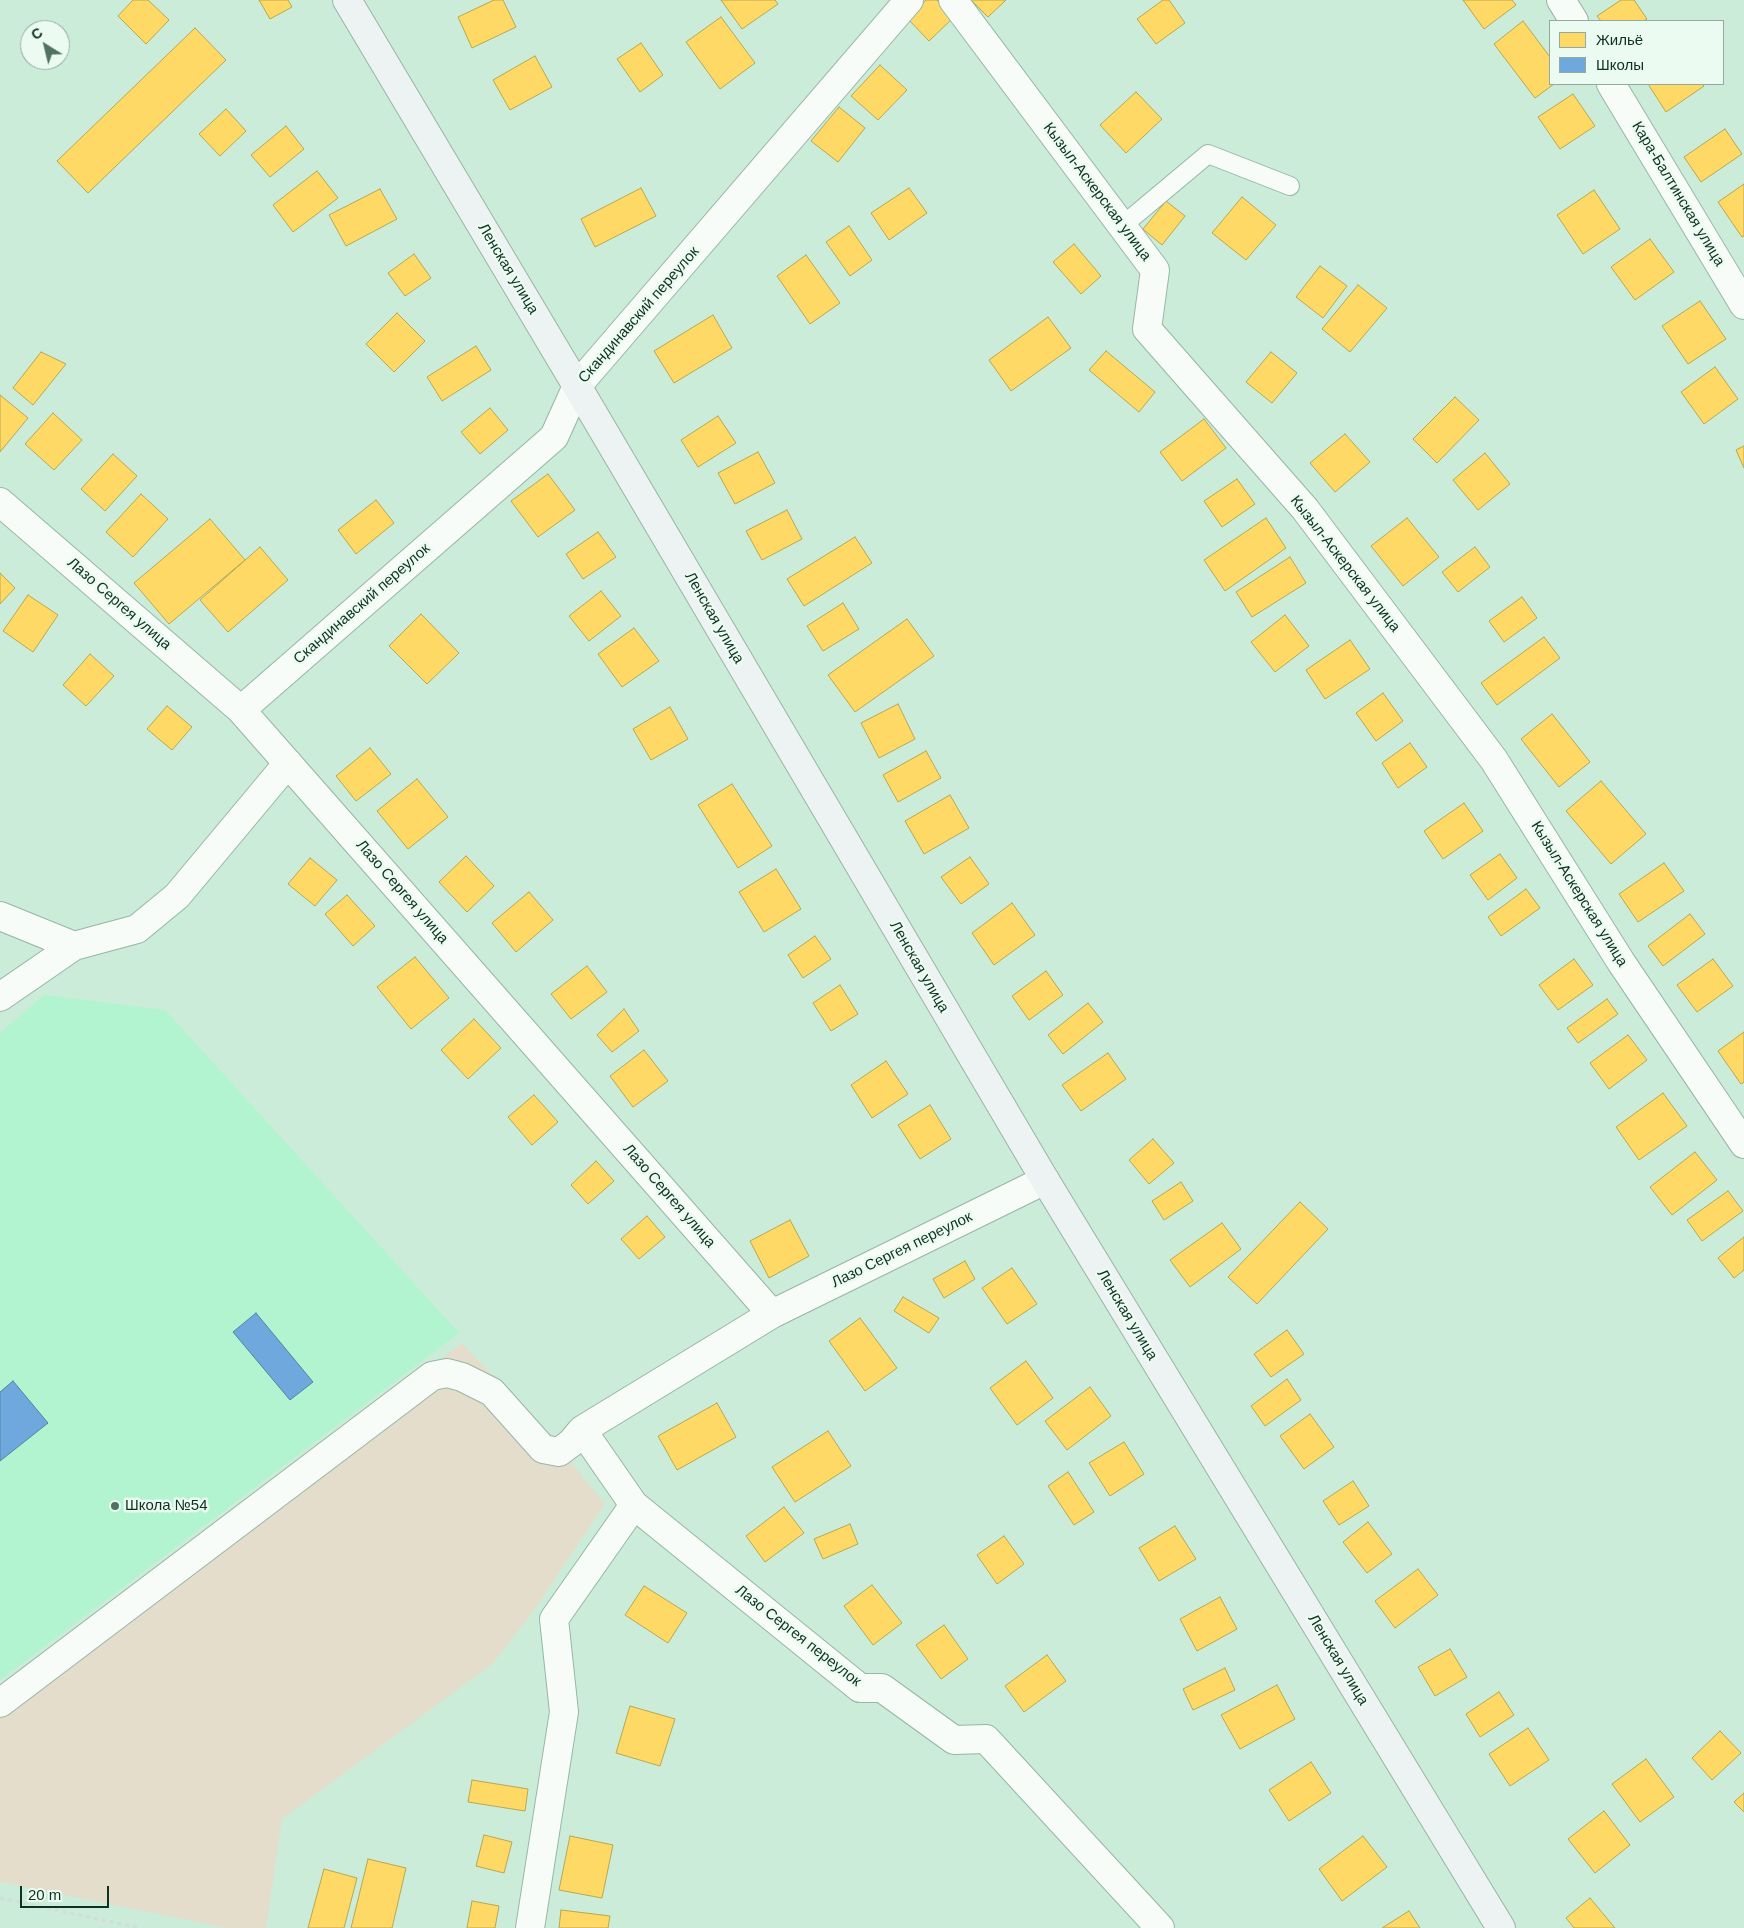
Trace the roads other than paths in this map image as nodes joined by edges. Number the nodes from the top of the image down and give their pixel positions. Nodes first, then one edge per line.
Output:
1 (347, 0) edge
2 (909, 0) edge
3 (953, 0) edge
4 (1561, 0) edge
5 (1573, 20) edge
6 (1612, 85) edge
7 (1290, 186) dead end
8 (1122, 226) junction
9 (1744, 305) edge
10 (577, 386) junction
11 (0, 502) edge
12 (241, 710) junction
13 (288, 764) junction
14 (0, 916) edge
15 (74, 946) junction
16 (0, 997) edge
17 (1744, 1144) edge
18 (1045, 1180) junction
19 (772, 1314) junction
20 (582, 1430) junction
21 (634, 1506) junction
22 (0, 1703) edge
23 (530, 1928) edge
24 (1160, 1928) edge
25 (1501, 1928) edge

1 - 10 main road, Ленская улица
2 - 10 street, Скандинавский переулок
3 - 8 street, Кызыл-Аскерская улица
4 - 5 street
6 - 9 street, Кара-Балтинская улица
7 - 8 lane
8 - 17 street, Кызыл-Аскерская улица
10 - 12 street, Скандинавский переулок
10 - 18 main road, Ленская улица
11 - 12 street, Лазо Сергея улица
12 - 13 street, Лазо Сергея улица
13 - 15 street
13 - 19 street, Лазо Сергея улица
14 - 15 street
15 - 16 street
18 - 19 street, Лазо Сергея переулок
18 - 25 main road, Ленская улица
19 - 20 street, Лазо Сергея переулок
20 - 21 street, Лазо Сергея переулок
20 - 22 street
21 - 23 street
21 - 24 street, Лазо Сергея переулок

